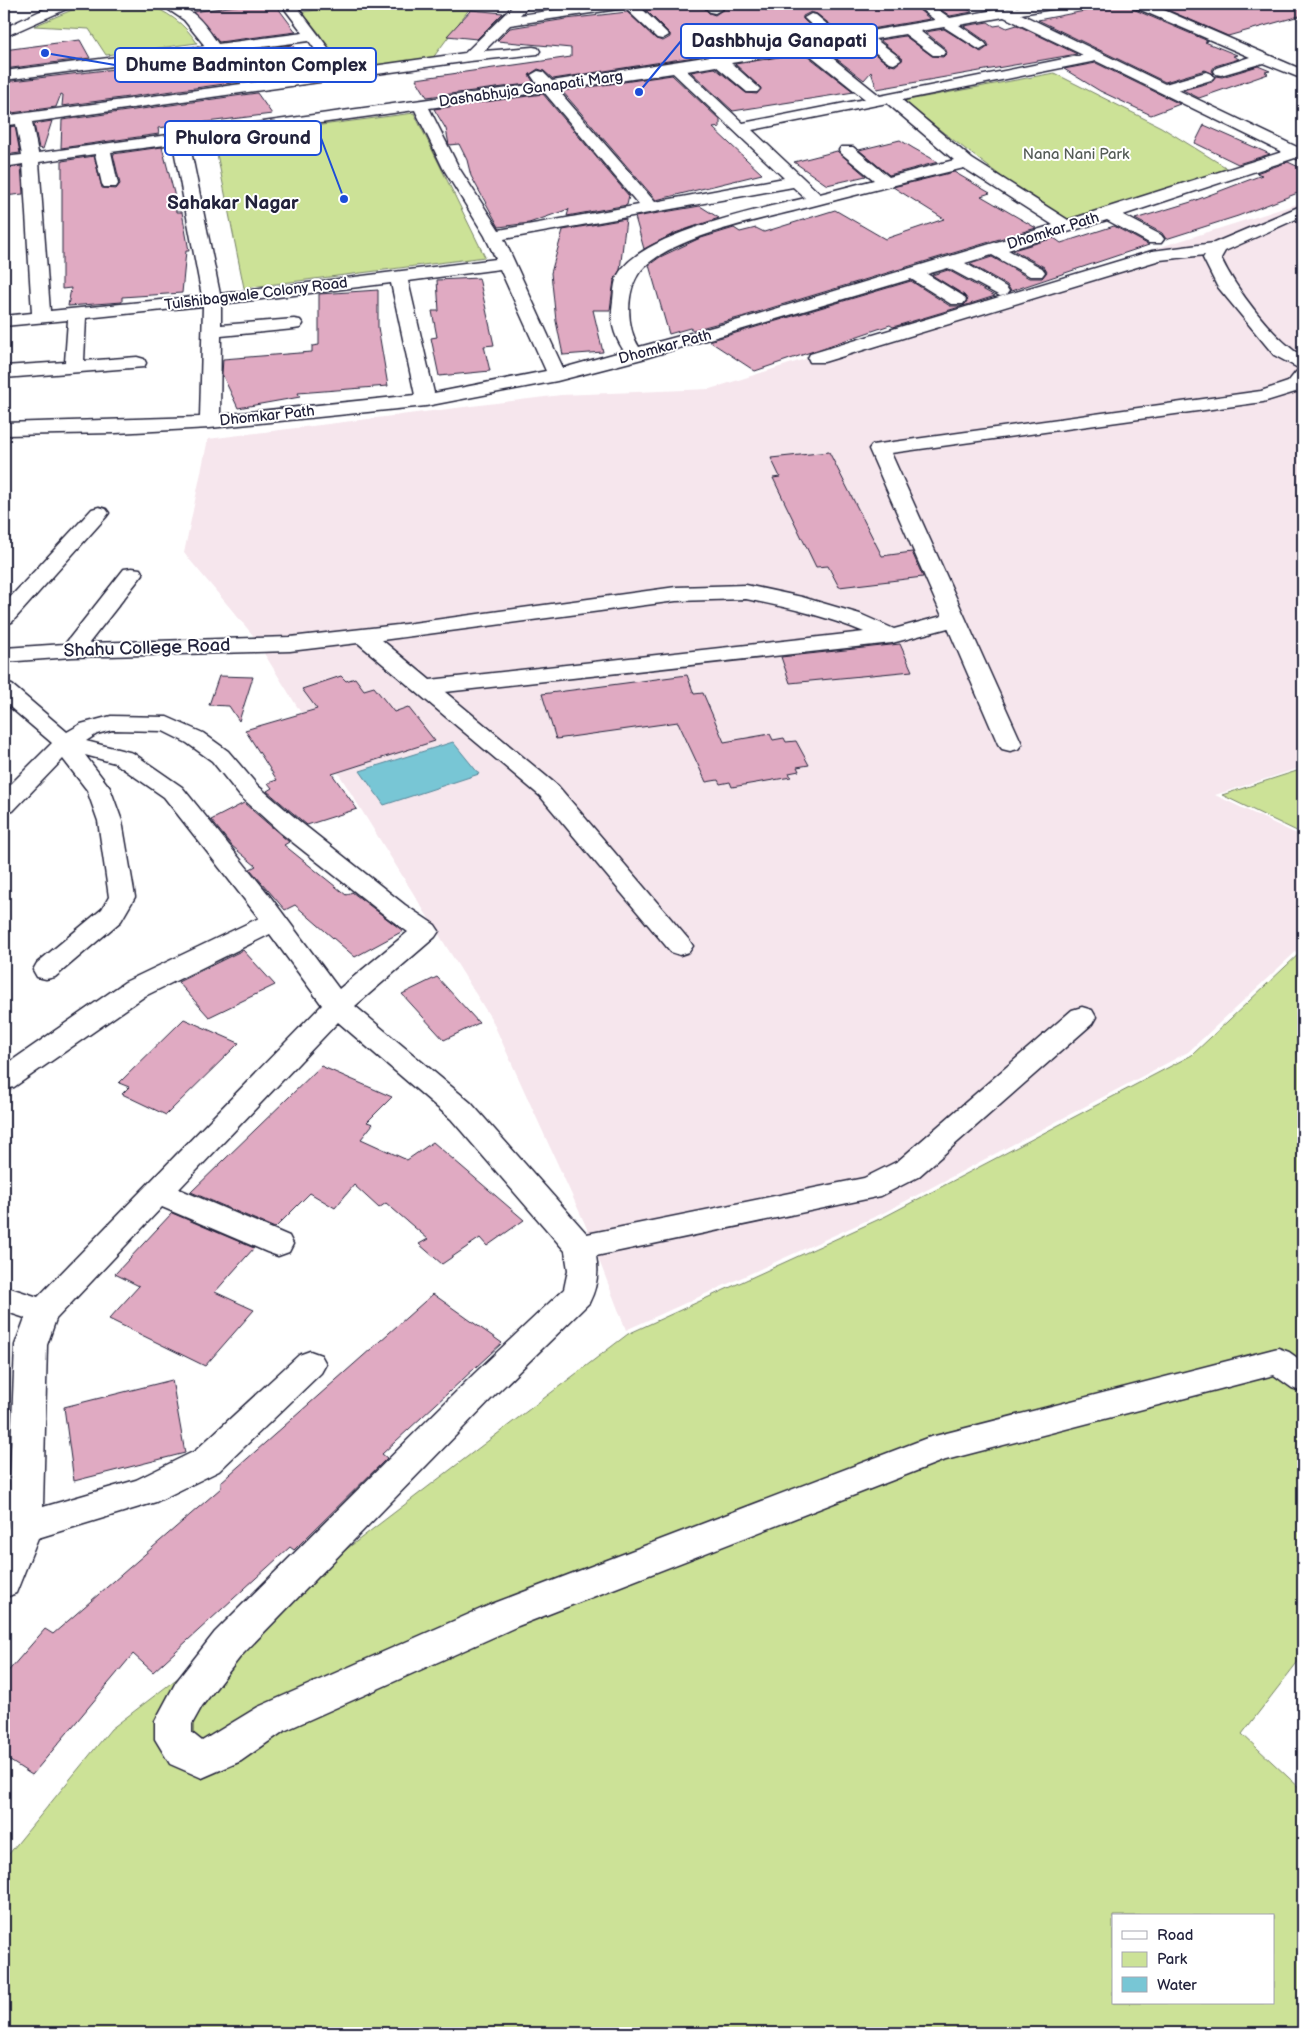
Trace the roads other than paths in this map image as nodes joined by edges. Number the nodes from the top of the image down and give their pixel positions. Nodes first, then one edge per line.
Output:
1 (66, 4) edge
2 (167, 4) edge
3 (288, 4) edge
4 (523, 4) edge
5 (624, 4) edge
6 (629, 4) edge
7 (920, 4) edge
8 (991, 4) edge
9 (1057, 4) edge
10 (1139, 4) edge
11 (1005, 12) junction
12 (811, 18) dead end
13 (507, 21) junction
14 (948, 22) junction
15 (908, 29) junction
16 (4, 33) edge
17 (314, 36) junction
18 (863, 37) junction
19 (839, 42) junction
20 (980, 46) dead end
21 (810, 47) junction
22 (215, 50) junction
23 (533, 51) dead end
24 (938, 52) dead end
25 (470, 57) junction
26 (1264, 58) junction
27 (894, 60) dead end
28 (1102, 60) junction
29 (720, 61) junction
30 (677, 68) junction
31 (1221, 71) dead end
32 (341, 74) junction
33 (1059, 74) dead end
34 (1303, 75) edge
35 (4, 76) edge
36 (1206, 77) dead end
37 (535, 81) junction
38 (278, 83) junction
39 (752, 89) dead end
40 (1163, 90) junction
41 (883, 99) junction
42 (420, 105) junction
43 (23, 118) junction
44 (304, 120) junction
45 (4, 121) edge
46 (740, 128) junction
47 (180, 137) junction
48 (102, 148) junction
49 (847, 150) dead end
50 (1301, 153) edge
51 (31, 158) junction
52 (4, 162) edge
53 (966, 162) junction
54 (796, 181) junction
55 (886, 182) junction
56 (110, 184) dead end
57 (817, 200) junction
58 (650, 208) junction
59 (1303, 210) edge
60 (1110, 214) junction
61 (1067, 226) junction
62 (494, 236) junction
63 (1155, 239) dead end
64 (1218, 248) junction
65 (994, 249) junction
66 (508, 262) junction
67 (951, 262) junction
68 (1036, 272) dead end
69 (913, 273) junction
70 (398, 276) junction
71 (1000, 291) dead end
72 (212, 300) junction
73 (957, 300) dead end
74 (77, 314) junction
75 (41, 318) junction
76 (4, 321) edge
77 (294, 324) dead end
78 (211, 331) junction
79 (1303, 344) edge
80 (1281, 351) junction
81 (635, 355) junction
82 (817, 358) dead end
83 (137, 363) dead end
84 (1303, 365) edge
85 (74, 367) junction
86 (4, 372) edge
87 (557, 375) junction
88 (1303, 376) edge
89 (426, 400) junction
90 (210, 422) junction
91 (4, 429) edge
92 (100, 513) dead end
93 (132, 574) dead end
94 (4, 617) edge
95 (954, 620) junction
96 (363, 636) junction
97 (892, 636) junction
98 (72, 650) junction
99 (4, 655) edge
100 (424, 688) junction
101 (4, 690) edge
102 (66, 743) junction
103 (1010, 744) dead end
104 (4, 805) edge
105 (274, 921) junction
106 (680, 946) dead end
107 (46, 970) dead end
108 (337, 1006) junction
109 (1082, 1017) dead end
110 (4, 1080) edge
111 (158, 1193) junction
112 (278, 1244) dead end
113 (580, 1247) junction
114 (4, 1298) edge
115 (43, 1312) junction
116 (310, 1364) dead end
117 (1303, 1379) edge
118 (25, 1527) junction
119 (4, 1582) edge

1 - 16 street
2 - 22 street
3 - 17 street
4 - 13 street
5 - 13 street
6 - 30 street
7 - 14 street
8 - 11 street
9 - 11 street, Dashabhuja Ganapati Marg
10 - 26 street
11 - 14 street, Dashabhuja Ganapati Marg
11 - 28 street
12 - 19 street
13 - 25 street
14 - 15 street, Dashabhuja Ganapati Marg
14 - 20 street
15 - 18 street, Dashabhuja Ganapati Marg
15 - 24 street
17 - 22 street
17 - 32 street
18 - 19 street, Dashabhuja Ganapati Marg
18 - 27 street
19 - 21 street, Dashabhuja Ganapati Marg
21 - 29 street, Dashabhuja Ganapati Marg
21 - 41 street
22 - 35 street
23 - 25 street
25 - 32 street
26 - 31 street
26 - 34 street
28 - 33 street
28 - 40 street
28 - 41 street
29 - 30 street, Dashabhuja Ganapati Marg
29 - 39 street
30 - 37 street, Dashabhuja Ganapati Marg
30 - 46 street
32 - 38 street
36 - 40 street
37 - 42 street, Dashabhuja Ganapati Marg
37 - 58 street
38 - 43 street
38 - 44 street
40 - 50 street
41 - 46 street
41 - 53 street
42 - 44 street, Dashabhuja Ganapati Marg
42 - 62 street
43 - 45 street
43 - 51 street
44 - 47 street, Dashabhuja Ganapati Marg
46 - 54 street
47 - 48 street, Dashabhuja Ganapati Marg
47 - 72 street
48 - 51 street, Dashabhuja Ganapati Marg
48 - 56 street
49 - 55 street
50 - 60 street, Dhomkar Path
51 - 52 street, Dashabhuja Ganapati Marg
51 - 75 street
53 - 55 street
53 - 61 street
54 - 57 street
54 - 58 street
55 - 57 street
57 - 81 street
58 - 62 street
59 - 64 street
60 - 61 street, Dhomkar Path
60 - 63 street
61 - 65 street, Dhomkar Path
62 - 66 street
64 - 80 street
64 - 82 street
65 - 67 street, Dhomkar Path
65 - 68 street
66 - 70 street, Tulshibagwale Colony Road
66 - 87 street
67 - 69 street, Dhomkar Path
67 - 71 street
69 - 73 street
69 - 81 street, Dhomkar Path
70 - 72 street, Tulshibagwale Colony Road
70 - 89 street
72 - 74 street, Tulshibagwale Colony Road
72 - 78 street
74 - 75 street, Tulshibagwale Colony Road
74 - 85 street
75 - 76 street, Tulshibagwale Colony Road
77 - 78 street
78 - 90 street
79 - 80 street
80 - 84 street
81 - 87 street, Dhomkar Path
83 - 85 street
85 - 86 street
87 - 89 street, Dhomkar Path
88 - 95 street
89 - 90 street, Dhomkar Path
90 - 91 street, Dhomkar Path
92 - 94 street
93 - 98 street
95 - 97 street
95 - 103 street
96 - 97 street, Shahu College Road
96 - 98 street, Shahu College Road
96 - 100 street
97 - 100 street
98 - 99 street, Shahu College Road
100 - 106 street
101 - 102 street
102 - 104 street
102 - 105 street
102 - 107 street
102 - 108 street
105 - 108 street
105 - 110 street
108 - 111 street
108 - 113 street
109 - 113 street
111 - 112 street
111 - 115 street
113 - 117 street
114 - 115 street
115 - 118 street
116 - 118 street
118 - 119 street

